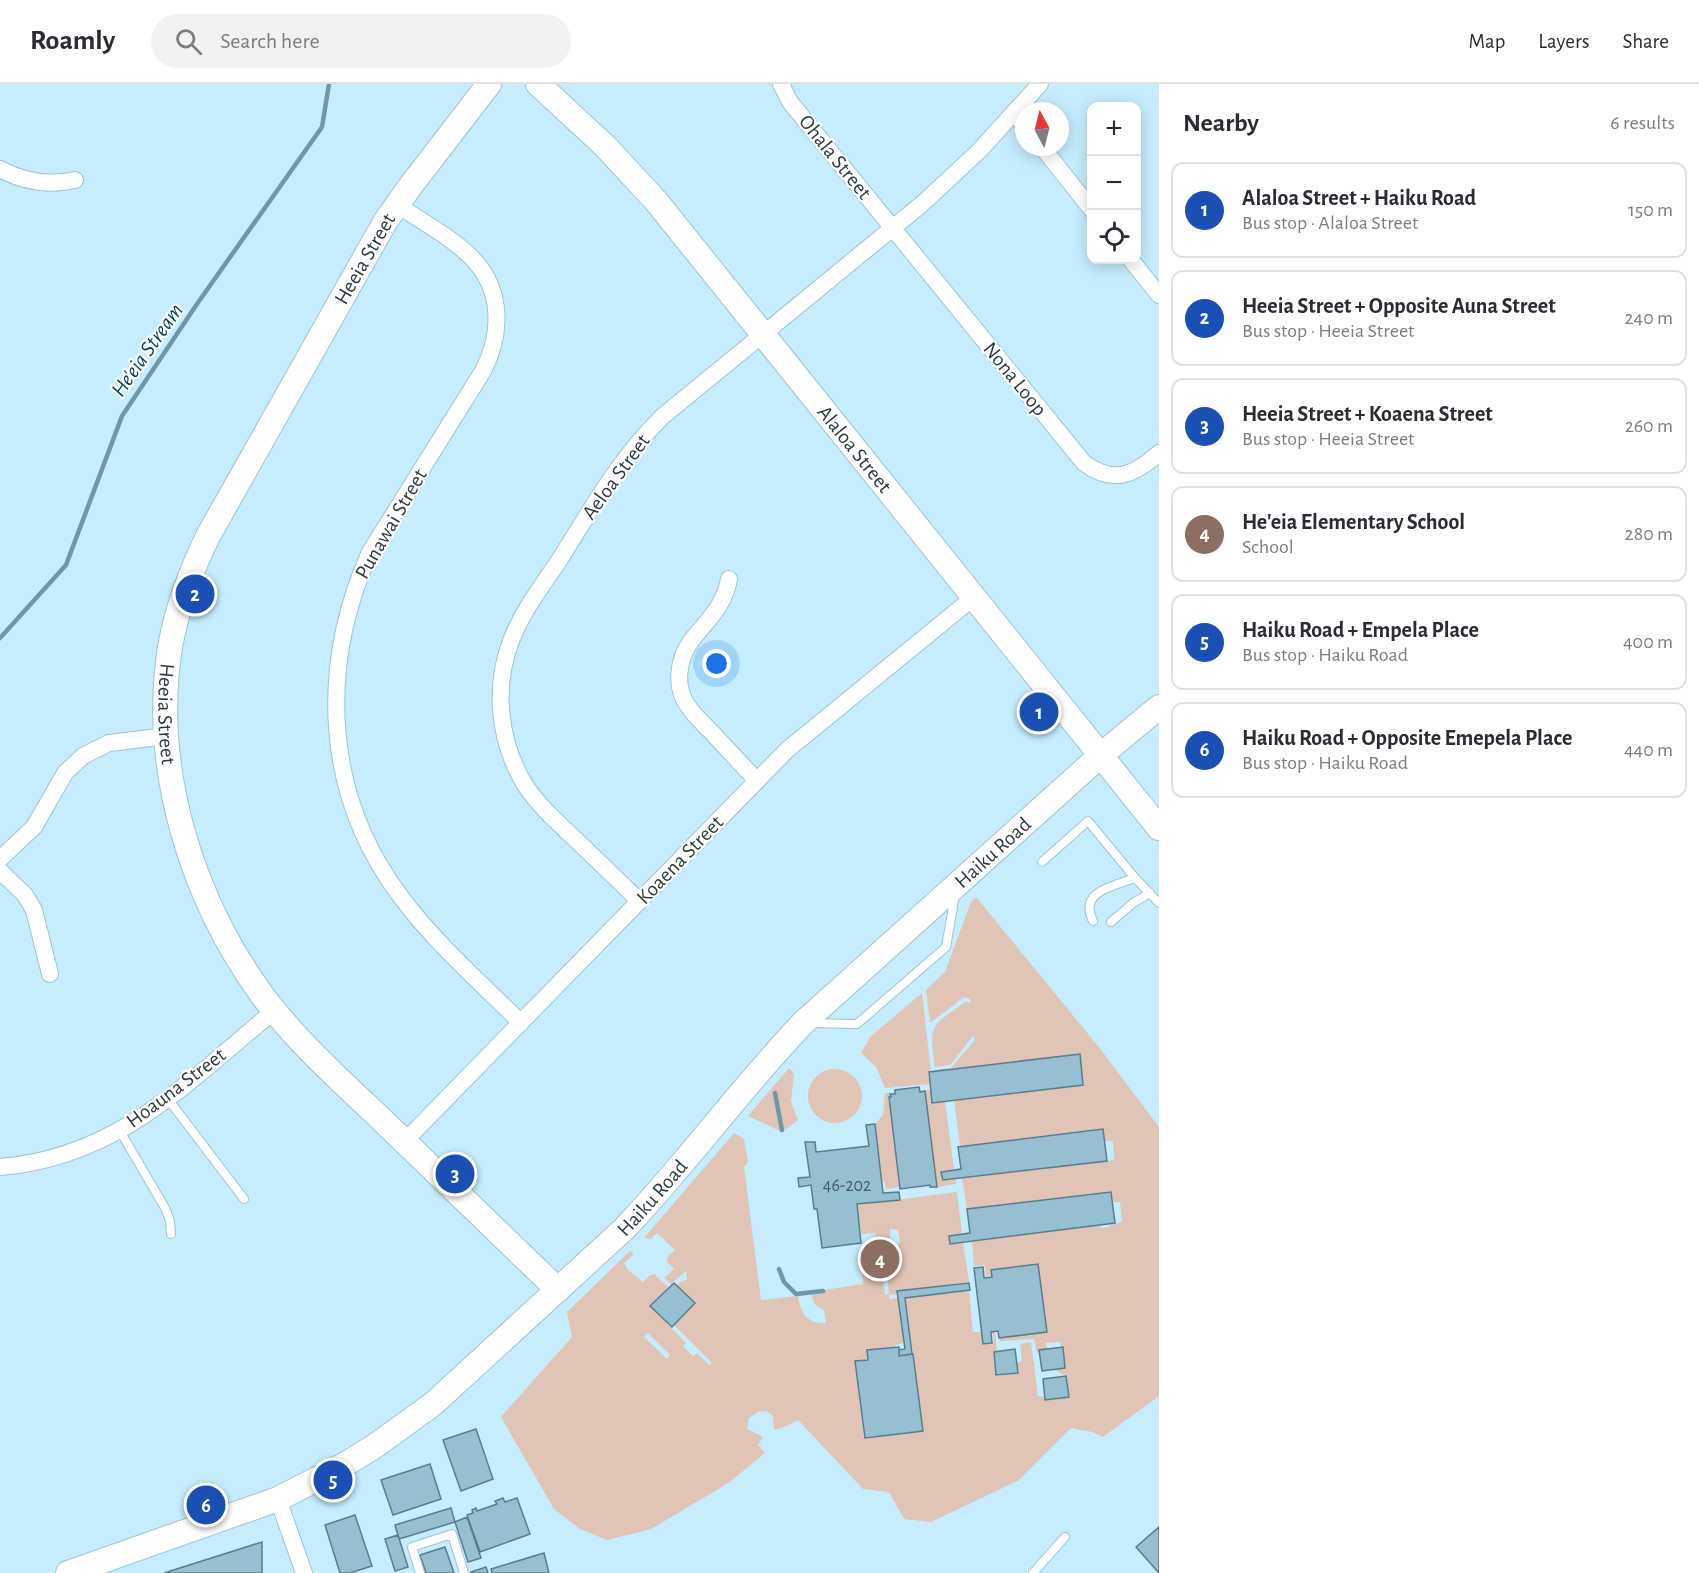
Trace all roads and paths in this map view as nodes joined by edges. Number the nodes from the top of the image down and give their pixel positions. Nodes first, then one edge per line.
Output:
1 (489, 84) edge
2 (538, 84) edge
3 (781, 84) edge
4 (1040, 84) edge
5 (1029, 102) edge
6 (1015, 122) edge
7 (1049, 156) edge
8 (0, 169) edge
9 (75, 180) dead end
10 (1087, 204) edge
11 (397, 205) junction
12 (893, 229) junction
13 (1134, 264) edge
14 (1159, 294) edge
15 (763, 335) junction
16 (1159, 453) edge
17 (729, 579) dead end
18 (974, 597) junction
19 (1159, 707) edge
20 (166, 736) junction
21 (1101, 755) junction
22 (757, 781) junction
23 (1159, 828) edge
24 (0, 859) edge
25 (1042, 862) dead end
26 (0, 871) edge
27 (1135, 878) junction
28 (957, 883) junction
29 (1150, 893) junction
30 (639, 901) junction
31 (1159, 903) edge
32 (1093, 921) dead end
33 (1111, 922) dead end
34 (50, 974) dead end
35 (274, 1011) junction
36 (521, 1023) junction
37 (803, 1023) junction
38 (168, 1099) junction
39 (120, 1131) junction
40 (404, 1142) junction
41 (0, 1167) edge
42 (244, 1199) dead end
43 (171, 1234) dead end
44 (558, 1290) junction
45 (278, 1499) junction
46 (1065, 1537) dead end
47 (68, 1573) edge
48 (304, 1573) edge
49 (420, 1573) edge
50 (464, 1573) edge
51 (1034, 1573) edge

1 - 11 street, Heeia Street
2 - 15 street, Alaloa Street
3 - 12 street, Ohala Street
4 - 5 street, Aeloa Street
6 - 12 street, Aeloa Street
7 - 10 street
8 - 9 street
11 - 20 street, Heeia Street
11 - 36 street, Punawai Street
12 - 15 street, Aeloa Street
12 - 16 street, Nona Loop
13 - 14 street
15 - 18 street, Alaloa Street
15 - 30 street, Aeloa Street
17 - 22 street
18 - 21 street, Alaloa Street
18 - 22 street, Koaena Street
19 - 21 street, Haiku Road
20 - 24 street
20 - 35 street, Heeia Street
21 - 23 street, Alaloa Street
21 - 28 street, Haiku Road
22 - 30 street, Koaena Street
25 - 27 lane
26 - 34 street
27 - 29 lane
27 - 32 lane
28 - 37 street, Haiku Road
28 - 37 lane
29 - 31 lane
29 - 33 lane
30 - 36 street, Koaena Street
35 - 38 street, Hoauna Street
35 - 40 street, Heeia Street
36 - 40 street, Koaena Street
37 - 44 street, Haiku Road
38 - 39 street, Hoauna Street
38 - 42 lane
39 - 41 street, Hoauna Street
39 - 43 lane
40 - 44 street, Heeia Street
44 - 45 street, Haiku Road
45 - 47 street, Haiku Road
45 - 48 street
46 - 51 lane
49 - 50 lane

